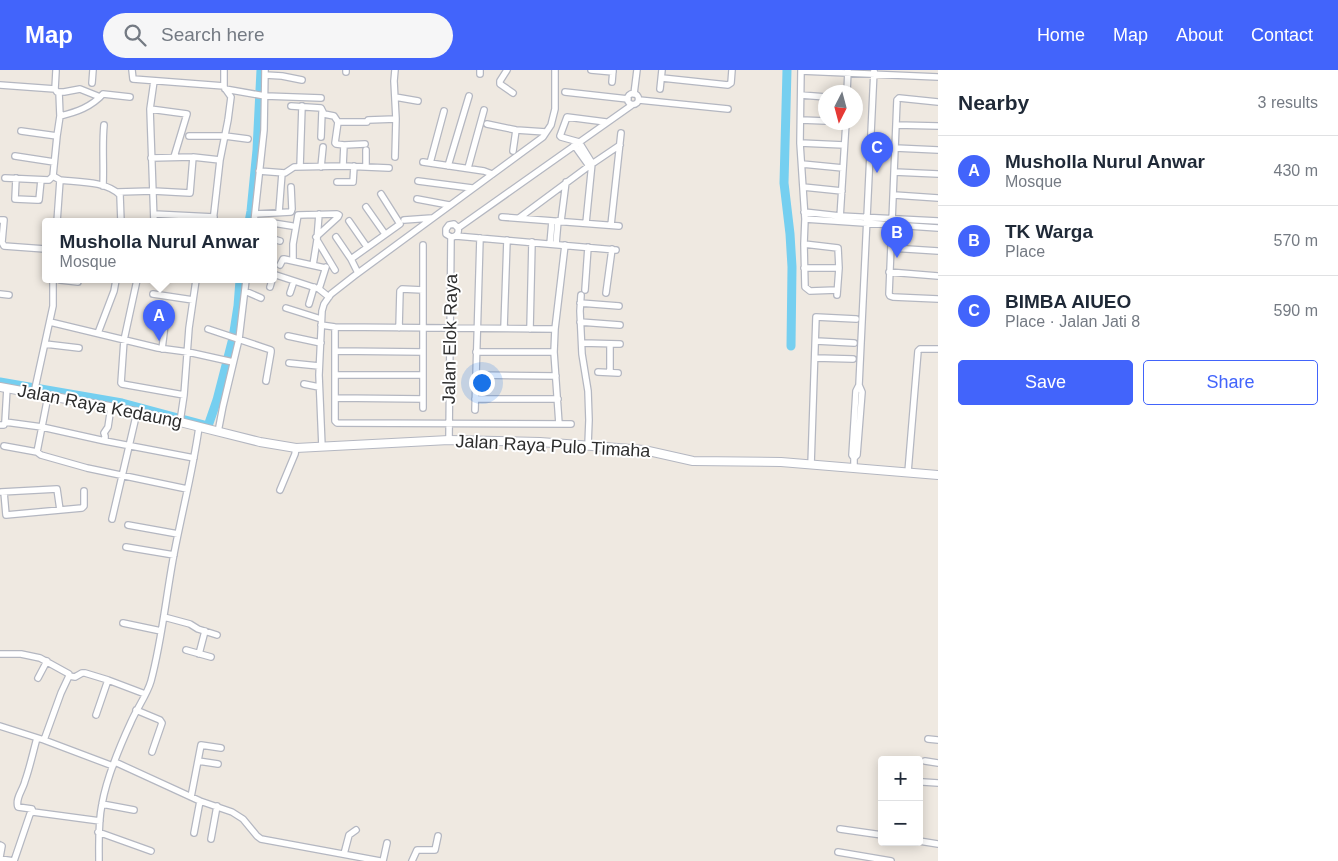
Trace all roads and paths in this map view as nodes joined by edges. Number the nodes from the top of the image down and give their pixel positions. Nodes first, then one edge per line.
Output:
1 (93, 70) edge
2 (132, 70) edge
3 (224, 70) edge
4 (395, 70) edge
5 (507, 70) edge
6 (555, 70) edge
7 (591, 70) edge
8 (637, 70) edge
9 (662, 70) edge
10 (732, 70) edge
11 (55, 71) edge
12 (613, 71) edge
13 (801, 71) edge
14 (265, 72) edge
15 (848, 72) edge
16 (874, 72) edge
17 (938, 77) edge
18 (662, 78) junction
19 (302, 80) dead end
20 (154, 82) junction
21 (612, 82) dead end
22 (92, 83) dead end
23 (0, 85) edge
24 (847, 85) edge
25 (225, 88) junction
26 (660, 89) dead end
27 (57, 91) junction
28 (565, 92) dead end
29 (513, 93) dead end
30 (634, 94) junction
31 (261, 95) junction
32 (801, 95) junction
33 (469, 96) dead end
34 (818, 96) edge
35 (100, 97) junction
36 (395, 97) junction
37 (130, 98) dead end
38 (321, 98) dead end
39 (639, 100) junction
40 (418, 101) dead end
41 (630, 102) junction
42 (938, 102) edge
43 (290, 106) dead end
44 (302, 106) junction
45 (150, 109) junction
46 (728, 109) dead end
47 (484, 110) dead end
48 (444, 111) dead end
49 (322, 112) junction
50 (60, 116) junction
51 (396, 119) junction
52 (801, 120) junction
53 (818, 121) edge
54 (338, 122) junction
55 (606, 122) junction
56 (487, 124) dead end
57 (104, 125) dead end
58 (896, 125) junction
59 (938, 126) edge
60 (516, 130) junction
61 (845, 130) edge
62 (21, 131) dead end
63 (546, 132) junction
64 (620, 133) dead end
65 (57, 136) junction
66 (188, 136) dead end
67 (224, 136) junction
68 (321, 137) dead end
69 (248, 138) dead end
70 (800, 142) junction
71 (576, 144) junction
72 (344, 145) junction
73 (620, 145) junction
74 (844, 145) junction
75 (323, 146) dead end
76 (895, 148) junction
77 (938, 150) edge
78 (513, 151) dead end
79 (15, 156) dead end
80 (193, 157) junction
81 (395, 157) dead end
82 (151, 158) junction
83 (174, 158) junction
84 (220, 160) junction
85 (54, 162) junction
86 (422, 162) dead end
87 (430, 163) junction
88 (591, 164) junction
89 (802, 164) junction
90 (342, 166) junction
91 (354, 166) junction
92 (448, 166) junction
93 (300, 167) junction
94 (321, 167) junction
95 (366, 167) junction
96 (389, 168) dead end
97 (468, 168) junction
98 (843, 168) junction
99 (259, 171) junction
100 (894, 172) junction
101 (282, 173) junction
102 (492, 174) junction
103 (938, 174) edge
104 (53, 176) junction
105 (5, 178) dead end
106 (16, 178) junction
107 (41, 180) junction
108 (60, 180) junction
109 (418, 180) dead end
110 (337, 182) dead end
111 (566, 182) junction
112 (103, 186) junction
113 (803, 187) junction
114 (291, 188) dead end
115 (472, 188) junction
116 (153, 191) junction
117 (842, 191) junction
118 (118, 192) junction
119 (381, 194) dead end
120 (894, 195) junction
121 (938, 198) edge
122 (417, 199) dead end
123 (449, 205) junction
124 (366, 207) dead end
125 (276, 212) junction
126 (154, 214) junction
127 (255, 214) junction
128 (319, 214) junction
129 (805, 216) junction
130 (502, 217) dead end
131 (57, 218) edge
132 (121, 218) edge
133 (154, 218) edge
134 (194, 218) edge
135 (214, 218) edge
136 (254, 218) edge
137 (274, 218) edge
138 (432, 218) junction
139 (519, 218) junction
140 (840, 219) junction
141 (0, 220) edge
142 (404, 220) dead end
143 (867, 220) junction
144 (349, 221) dead end
145 (557, 221) junction
146 (938, 221) edge
147 (893, 222) junction
148 (586, 223) junction
149 (277, 224) edge
150 (292, 226) dead end
151 (611, 226) junction
152 (619, 226) dead end
153 (458, 228) junction
154 (938, 228) edge
155 (385, 234) junction
156 (454, 236) junction
157 (336, 237) dead end
158 (480, 238) junction
159 (317, 239) junction
160 (507, 240) junction
161 (277, 241) edge
162 (280, 241) dead end
163 (532, 242) junction
164 (553, 244) junction
165 (804, 244) junction
166 (423, 245) dead end
167 (565, 245) junction
168 (367, 247) junction
169 (588, 247) junction
170 (891, 248) junction
171 (42, 249) edge
172 (938, 251) edge
173 (351, 259) junction
174 (293, 260) junction
175 (328, 260) junction
176 (280, 265) dead end
177 (313, 265) junction
178 (325, 268) junction
179 (804, 268) junction
180 (839, 268) junction
181 (335, 270) dead end
182 (890, 272) junction
183 (358, 273) junction
184 (938, 276) edge
185 (277, 278) edge
186 (294, 281) junction
187 (53, 283) edge
188 (115, 283) edge
189 (137, 283) edge
190 (196, 283) edge
191 (245, 283) edge
192 (271, 283) edge
193 (270, 287) dead end
194 (316, 288) junction
195 (424, 290) junction
196 (584, 290) dead end
197 (244, 291) junction
198 (290, 293) dead end
199 (606, 293) dead end
200 (0, 294) edge
201 (152, 294) dead end
202 (9, 295) dead end
203 (581, 295) dead end
204 (328, 297) junction
205 (261, 298) dead end
206 (194, 300) junction
207 (938, 300) edge
208 (580, 302) junction
209 (309, 304) dead end
210 (619, 306) dead end
211 (286, 308) dead end
212 (856, 319) dead end
213 (50, 322) junction
214 (321, 322) junction
215 (580, 322) junction
216 (165, 325) dead end
217 (620, 326) dead end
218 (335, 327) junction
219 (399, 328) junction
220 (423, 328) junction
221 (504, 328) junction
222 (208, 329) dead end
223 (450, 329) junction
224 (477, 329) junction
225 (530, 329) junction
226 (555, 329) junction
227 (98, 333) junction
228 (288, 336) dead end
229 (235, 338) junction
230 (124, 340) junction
231 (816, 341) junction
232 (321, 342) junction
233 (582, 343) junction
234 (854, 343) dead end
235 (45, 344) junction
236 (610, 344) junction
237 (620, 344) dead end
238 (79, 348) dead end
239 (162, 348) junction
240 (938, 349) edge
241 (335, 351) junction
242 (188, 352) junction
243 (423, 352) junction
244 (476, 352) junction
245 (554, 352) junction
246 (815, 358) junction
247 (853, 359) dead end
248 (230, 361) junction
249 (290, 363) dead end
250 (319, 366) junction
251 (598, 372) dead end
252 (610, 372) junction
253 (618, 373) dead end
254 (335, 375) junction
255 (423, 375) junction
256 (476, 375) junction
257 (556, 376) junction
258 (266, 381) dead end
259 (304, 384) dead end
260 (319, 387) junction
261 (4, 388) edge
262 (34, 390) junction
263 (184, 395) junction
264 (48, 396) junction
265 (335, 398) junction
266 (423, 399) junction
267 (475, 399) junction
268 (558, 399) junction
269 (111, 407) junction
270 (423, 408) dead end
271 (475, 410) dead end
272 (137, 412) junction
273 (181, 418) junction
274 (2, 424) edge
275 (559, 424) junction
276 (571, 424) dead end
277 (42, 427) junction
278 (199, 427) junction
279 (219, 431) junction
280 (449, 432) junction
281 (104, 441) junction
282 (588, 442) junction
283 (322, 443) junction
284 (4, 446) dead end
285 (129, 446) junction
286 (296, 448) junction
287 (37, 452) junction
288 (194, 458) junction
289 (811, 460) junction
290 (854, 462) junction
291 (908, 467) junction
292 (122, 474) junction
293 (938, 475) edge
294 (187, 489) junction
295 (280, 490) dead end
296 (84, 491) dead end
297 (2, 492) edge
298 (60, 510) junction
299 (112, 519) dead end
300 (128, 525) dead end
301 (178, 534) junction
302 (126, 547) dead end
303 (174, 555) junction
304 (164, 617) junction
305 (123, 623) dead end
306 (161, 631) junction
307 (205, 631) junction
308 (217, 635) dead end
309 (186, 650) dead end
310 (0, 654) edge
311 (199, 654) junction
312 (211, 657) dead end
313 (47, 661) junction
314 (70, 676) junction
315 (38, 678) dead end
316 (108, 680) junction
317 (145, 694) junction
318 (136, 710) junction
319 (96, 715) dead end
320 (0, 726) edge
321 (37, 738) junction
322 (928, 739) dead end
323 (44, 740) junction
324 (938, 740) edge
325 (222, 748) dead end
326 (152, 752) dead end
327 (198, 761) junction
328 (925, 762) dead end
329 (938, 763) edge
330 (114, 764) junction
331 (218, 764) dead end
332 (923, 782) dead end
333 (938, 783) edge
334 (191, 797) junction
335 (200, 802) junction
336 (102, 804) junction
337 (217, 806) junction
338 (134, 810) dead end
339 (32, 812) junction
340 (100, 821) junction
341 (840, 829) dead end
342 (356, 830) dead end
343 (98, 832) junction
344 (194, 833) dead end
345 (878, 835) edge
346 (438, 836) dead end
347 (211, 839) dead end
348 (923, 842) edge
349 (387, 843) dead end
350 (938, 844) edge
351 (0, 845) edge
352 (151, 851) dead end
353 (838, 852) dead end
354 (344, 854) junction
355 (0, 858) edge
356 (14, 861) edge
357 (99, 861) edge
358 (382, 861) edge
359 (412, 861) edge
360 (891, 861) edge

1 - 22 street
2 - 20 street
3 - 25 street
4 - 36 street
5 - 29 street
6 - 63 street
7 - 12 street
8 - 30 street
9 - 18 street
10 - 18 street
11 - 27 street
12 - 21 street
13 - 15 street
13 - 32 street
14 - 19 street
14 - 31 street
15 - 16 street
15 - 24 street
16 - 17 street
16 - 143 street
18 - 26 street
20 - 25 street
20 - 45 street
23 - 27 street
25 - 31 street
25 - 67 street
27 - 35 street
27 - 50 street
28 - 41 street
30 - 39 street
30 - 41 street
31 - 38 street
31 - 99 street
32 - 34 street
32 - 52 street
33 - 92 street
35 - 37 street
35 - 50 street
36 - 40 street
36 - 51 street
39 - 41 street
39 - 46 street
41 - 55 street
42 - 58 street
43 - 44 street
44 - 49 street
44 - 93 street
45 - 82 street
45 - 83 street
47 - 97 street
48 - 87 street
49 - 54 street
49 - 68 street
50 - 65 street
51 - 54 street
51 - 81 street
52 - 53 street
52 - 70 street
54 - 72 street
55 - 71 street
55 - 71 street
56 - 60 street
57 - 112 street
58 - 59 street
58 - 76 street
60 - 63 street
60 - 78 street
61 - 74 street
62 - 65 street
63 - 102 street
64 - 73 street
65 - 85 street
66 - 67 street
67 - 69 street
67 - 84 street
70 - 74 street
70 - 89 street
71 - 88 street
71 - 153 street
72 - 90 street
72 - 95 street
73 - 88 street
73 - 151 street
74 - 98 street
75 - 94 street
76 - 77 street
76 - 100 street
79 - 85 street
80 - 83 street
80 - 84 street
80 - 116 street
82 - 83 street
82 - 116 street
84 - 135 street
85 - 104 street
86 - 87 street
87 - 92 street
88 - 111 street
88 - 148 street
89 - 98 street
89 - 113 street
90 - 91 street
90 - 94 street
91 - 95 street
91 - 110 street
92 - 97 street
93 - 94 street
93 - 101 street
95 - 96 street
97 - 102 street
98 - 117 street
99 - 101 street
99 - 127 street
100 - 103 street
100 - 120 street
101 - 125 street
102 - 115 street
104 - 107 street
104 - 108 street
105 - 106 street
106 - 107 street
106 - 107 street
108 - 112 street
108 - 131 street
109 - 115 street
111 - 139 street
111 - 145 street
112 - 118 street
113 - 117 street
113 - 129 street
114 - 125 street
115 - 123 street
116 - 118 street
116 - 126 street
117 - 140 street
118 - 132 street
119 - 155 street
120 - 121 street
120 - 147 street
122 - 123 street
123 - 138 street
124 - 155 street
125 - 127 street
125 - 137 street
126 - 133 street
126 - 134 street
127 - 136 street
128 - 159 street
128 - 159 street
128 - 174 street
129 - 140 street
129 - 165 street
130 - 139 street
138 - 142 street
138 - 183 street
139 - 145 street
140 - 143 street
141 - 171 street
143 - 147 street
143 - 290 street
144 - 168 street
145 - 148 street
145 - 164 street
146 - 147 street
147 - 154 street
147 - 170 street
148 - 151 street
149 - 150 street
151 - 152 street
153 - 156 street
153 - 156 street
155 - 168 street
156 - 158 street
156 - 223 street, Jalan Elok Raya
157 - 173 street
158 - 160 street
158 - 224 street
159 - 175 street
159 - 177 street
160 - 163 street
160 - 221 street
161 - 162 street
163 - 164 street
163 - 225 street
164 - 167 street
165 - 179 street
165 - 180 street
166 - 195 street
167 - 169 street
167 - 226 street
168 - 173 street
169 - 196 street
169 - 199 street
170 - 172 street
170 - 182 street
173 - 183 street
174 - 176 street
174 - 177 street
175 - 178 street
175 - 181 street
177 - 178 street
178 - 194 street
179 - 180 street
179 - 180 street
182 - 184 street
182 - 207 street
183 - 204 street
185 - 186 street
186 - 194 street
186 - 198 street
187 - 213 street
188 - 227 street
189 - 230 street
190 - 206 street
191 - 197 street
192 - 193 street
194 - 204 street
194 - 209 street
195 - 219 street
195 - 220 street
197 - 205 street
197 - 229 street
200 - 202 street
201 - 206 street
203 - 208 street
204 - 214 street
206 - 242 street
208 - 210 street
208 - 215 street
211 - 214 street
212 - 231 street
213 - 227 street
213 - 235 street
214 - 218 street
214 - 232 street
215 - 217 street
215 - 233 street
216 - 239 street
218 - 219 street
218 - 241 street
219 - 220 street
220 - 223 street
220 - 243 street
221 - 224 street
221 - 225 street
222 - 229 street
223 - 224 street
223 - 280 street, Jalan Elok Raya
224 - 244 street
225 - 226 street
226 - 245 street
227 - 230 street
228 - 232 street
229 - 248 street
229 - 258 street
230 - 239 street
230 - 263 street
231 - 234 street
231 - 246 street
232 - 250 street
233 - 236 street
233 - 282 street
235 - 238 street
235 - 262 street
236 - 237 street
236 - 252 street
239 - 242 street
240 - 291 street
241 - 243 street
241 - 254 street
242 - 248 street
242 - 263 street
243 - 255 street
244 - 245 street
244 - 256 street
245 - 257 street
246 - 247 street
246 - 289 street
248 - 279 street
249 - 250 street
250 - 260 street
251 - 252 street
252 - 253 street
254 - 255 street
254 - 265 street
255 - 266 street
256 - 257 street
256 - 267 street
257 - 268 street
259 - 260 street
260 - 283 street
261 - 262 street, Jalan Raya Kedaung
261 - 274 street
262 - 264 street, Jalan Raya Kedaung
263 - 273 street
264 - 269 street, Jalan Raya Kedaung
264 - 277 street
265 - 266 street
265 - 280 street
266 - 270 street
267 - 268 street
267 - 271 street
268 - 275 street
269 - 272 street, Jalan Raya Kedaung
269 - 281 street
272 - 273 street, Jalan Raya Kedaung
272 - 285 street
273 - 278 street, Jalan Raya Kedaung
274 - 277 street
275 - 276 street
275 - 280 street
277 - 281 street
277 - 287 street
278 - 279 street, Jalan Raya Pulo Timaha
278 - 288 street
279 - 286 street, Jalan Raya Pulo Timaha
280 - 282 street, Jalan Raya Pulo Timaha
280 - 283 street, Jalan Raya Pulo Timaha
281 - 285 street
282 - 289 street, Jalan Raya Pulo Timaha
283 - 286 street, Jalan Raya Pulo Timaha
284 - 287 street
285 - 288 street
285 - 292 street
286 - 295 street
287 - 292 street
288 - 294 street
289 - 290 street, Jalan Raya Pulo Timaha
290 - 291 street, Jalan Raya Pulo Timaha
291 - 293 street, Jalan Raya Pulo Timaha
292 - 294 street
292 - 299 street
294 - 301 street
296 - 298 street
297 - 298 street
297 - 298 street
300 - 301 street
301 - 303 street
302 - 303 street
303 - 304 street
304 - 306 street
304 - 307 street
305 - 306 street
306 - 317 street
307 - 308 street
307 - 311 street
309 - 311 street
310 - 313 street
311 - 312 street
313 - 314 street
313 - 315 street
314 - 316 street
314 - 323 street
316 - 317 street
316 - 319 street
317 - 318 street
318 - 326 street
318 - 330 street
320 - 321 street
321 - 323 street
321 - 339 street
322 - 324 street
323 - 330 street
325 - 327 street
327 - 331 street
327 - 334 street
328 - 329 street
330 - 334 street
330 - 336 street
332 - 333 street
334 - 335 street
335 - 337 street
335 - 344 street
336 - 338 street
336 - 340 street
337 - 347 street
337 - 354 street
339 - 340 street
339 - 356 street
340 - 343 street
341 - 345 street
342 - 354 street
343 - 352 street
343 - 357 street
346 - 359 street
348 - 350 street
349 - 358 street
351 - 355 street
353 - 360 street
354 - 358 street
355 - 356 street

